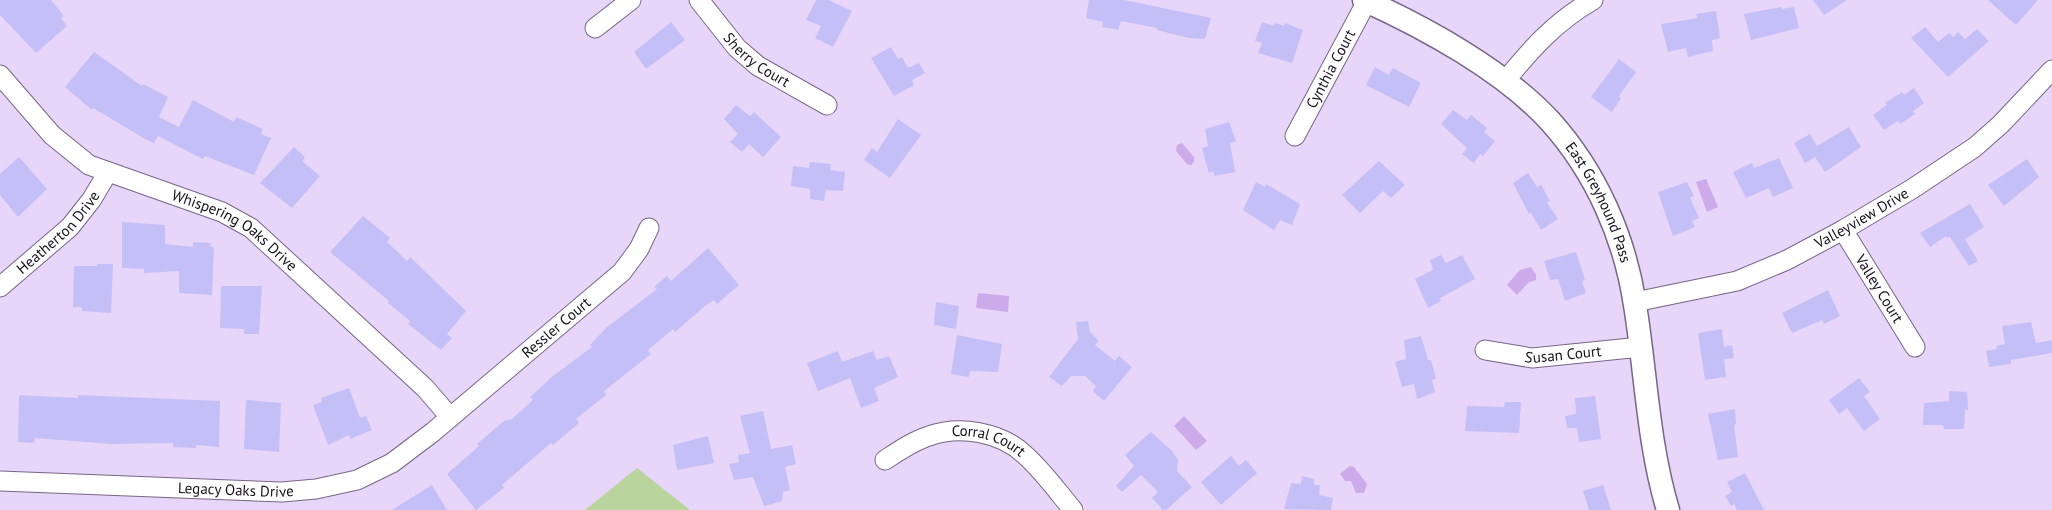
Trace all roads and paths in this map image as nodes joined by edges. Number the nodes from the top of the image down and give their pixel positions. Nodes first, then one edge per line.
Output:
1 (631, 0) edge
2 (699, 0) edge
3 (1593, 0) edge
4 (1365, 1) edge
5 (595, 28) dead end
6 (2052, 70) edge
7 (0, 75) edge
8 (1505, 81) junction
9 (827, 104) dead end
10 (1295, 136) dead end
11 (108, 172) junction
12 (650, 228) dead end
13 (1843, 230) junction
14 (0, 287) edge
15 (1635, 302) junction
16 (1641, 347) junction
17 (1915, 347) dead end
18 (1485, 350) dead end
19 (450, 417) junction
20 (885, 460) dead end
21 (0, 481) edge
22 (1073, 510) edge
23 (1668, 510) edge

1 - 5 street
2 - 9 street, Sherry Court
3 - 8 street
4 - 8 street, East Greyhound Pass
4 - 10 street, Cynthia Court
6 - 13 street, Valleyview Drive
7 - 11 street, Whispering Oaks Drive
8 - 15 street, East Greyhound Pass
11 - 14 street, Heatherton Drive
11 - 19 street, Whispering Oaks Drive
12 - 19 street, Ressler Court
13 - 15 street, Valleyview Drive
13 - 17 street, Valley Court
15 - 16 street, East Greyhound Pass
16 - 18 street, Susan Court
16 - 23 street, East Greyhound Pass
19 - 21 street, Legacy Oaks Drive
20 - 22 street, Corral Court

